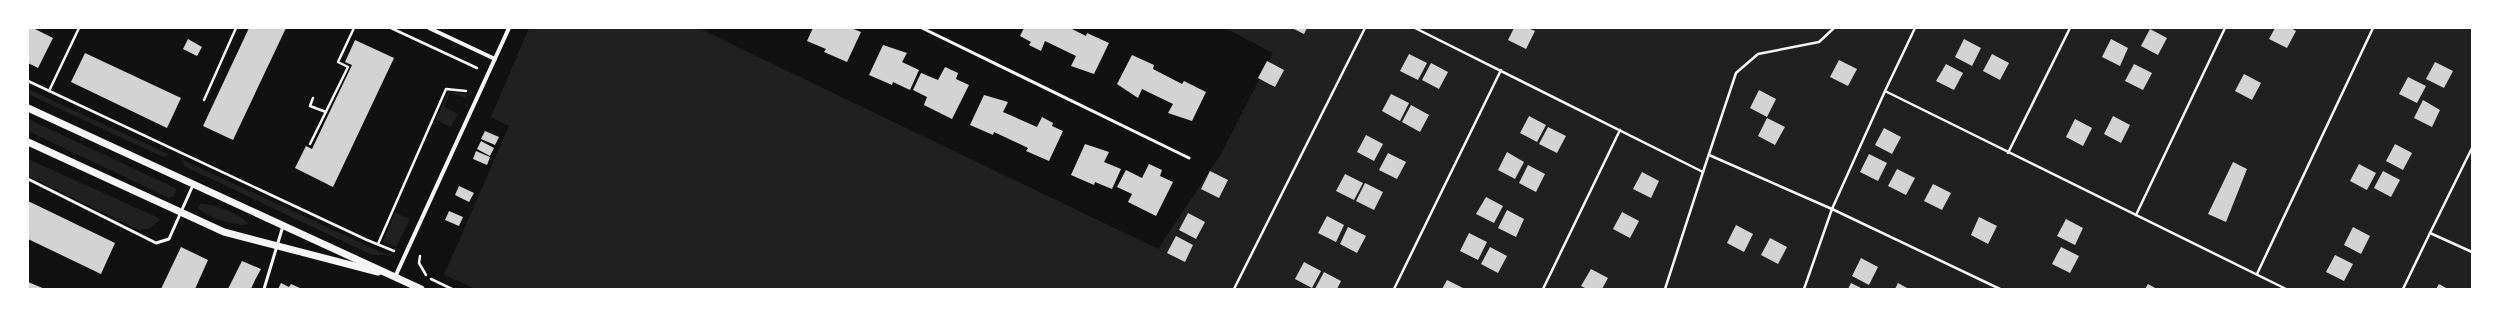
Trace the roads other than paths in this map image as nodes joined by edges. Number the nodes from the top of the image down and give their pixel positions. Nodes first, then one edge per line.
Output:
1 (429, 28) edge
2 (509, 28) edge
3 (922, 28) edge
4 (495, 59) junction
5 (28, 108) edge
6 (28, 142) edge
7 (1189, 158) dead end
8 (28, 179) edge
9 (194, 184) junction
10 (181, 212) junction
11 (284, 225) junction
12 (277, 246) junction
13 (395, 277) junction
14 (264, 289) edge
15 (421, 289) edge

1 - 4 street
2 - 4 street
3 - 7 lane
4 - 13 street
5 - 9 street
6 - 10 street
8 - 10 lane
9 - 10 lane
9 - 11 street
10 - 12 street
11 - 12 lane
11 - 13 street
12 - 13 street
12 - 14 lane
13 - 15 street

